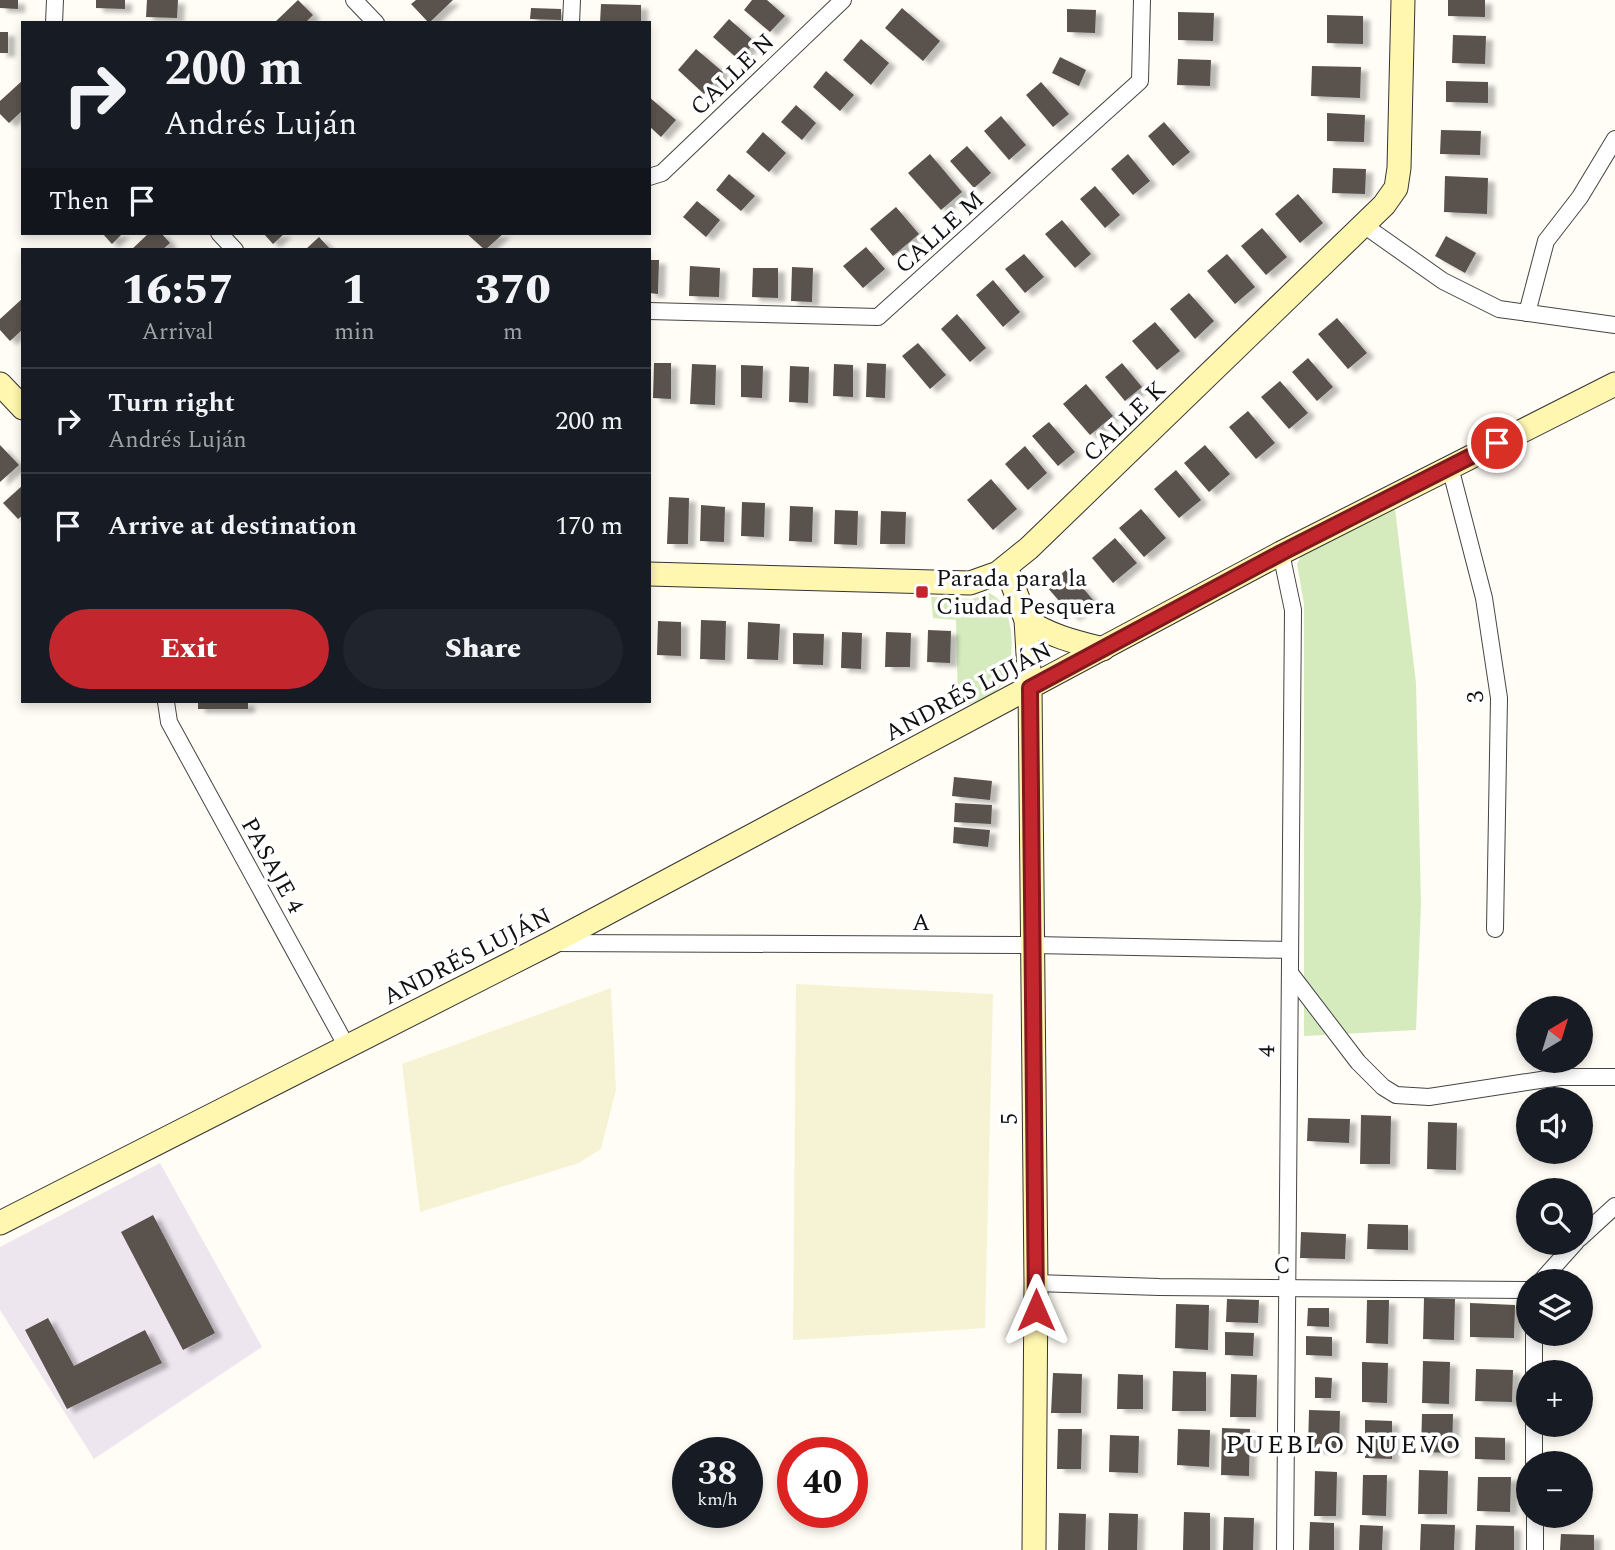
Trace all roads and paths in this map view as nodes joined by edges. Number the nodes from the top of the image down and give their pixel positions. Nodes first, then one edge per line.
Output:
1 (55, 0) edge
2 (354, 0) edge
3 (572, 0) edge
4 (842, 0) edge
5 (1142, 0) edge
6 (1403, 0) edge
7 (54, 21) edge
8 (374, 21) edge
9 (571, 21) edge
10 (1615, 139) edge
11 (651, 176) edge
12 (1366, 226) junction
13 (221, 235) edge
14 (233, 248) edge
15 (651, 311) edge
16 (1527, 313) junction
17 (1615, 325) edge
18 (0, 384) edge
19 (1615, 384) edge
20 (21, 406) edge
21 (1450, 467) junction
22 (1281, 553) junction
23 (1006, 567) junction
24 (651, 574) edge
25 (1026, 620) junction
26 (1103, 649) junction
27 (1030, 688) junction
28 (166, 703) edge
29 (1495, 929) dead end
30 (551, 943) junction
31 (1034, 945) junction
32 (1290, 950) junction
33 (1290, 973) junction
34 (347, 1047) junction
35 (1615, 1077) edge
36 (1615, 1206) edge
37 (0, 1223) edge
38 (1593, 1226) edge
39 (1564, 1255) edge
40 (1552, 1269) edge
41 (1036, 1283) junction
42 (1287, 1288) junction
43 (1516, 1290) edge
44 (1535, 1528) edge
45 (1034, 1550) edge
46 (1285, 1550) edge
47 (1535, 1550) edge

1 - 7 street
2 - 8 street
3 - 9 street
4 - 11 street, CALLE N
5 - 15 street, CALLE M
6 - 12 street, CALLE K
10 - 16 street
12 - 16 street
12 - 23 street, CALLE K
13 - 14 street
16 - 17 street
18 - 20 street
19 - 21 street, ANDRÉS LUJÁN
21 - 22 street, ANDRÉS LUJÁN
21 - 29 street, 3
22 - 26 street, ANDRÉS LUJÁN
22 - 32 street, 4
23 - 24 street, CALLE K
23 - 25 street, 5
25 - 26 street
25 - 27 street, 5
26 - 27 street, ANDRÉS LUJÁN
27 - 30 street, ANDRÉS LUJÁN
27 - 31 street, 5
28 - 34 street, PASAJE 4
30 - 31 street, A
30 - 34 street, ANDRÉS LUJÁN
31 - 32 street, A
31 - 41 street, 5
32 - 33 street, 4
33 - 35 street
33 - 42 street, 4
34 - 37 street, ANDRÉS LUJÁN
36 - 38 street
39 - 40 street
41 - 42 street, C
41 - 45 street, 5
42 - 43 street, C
42 - 46 street, 4
44 - 47 street

